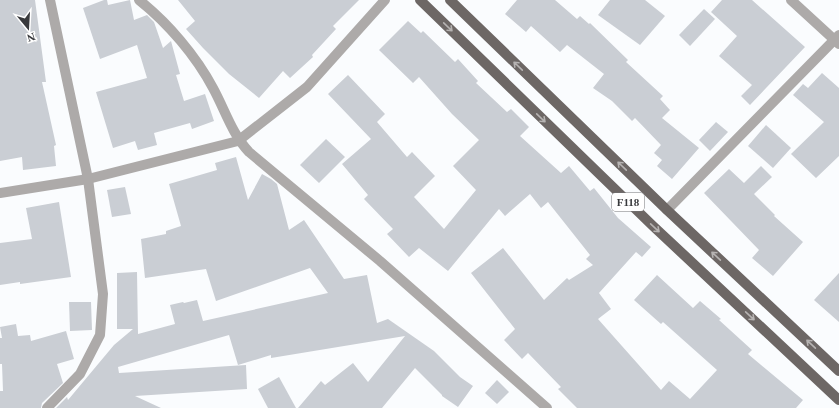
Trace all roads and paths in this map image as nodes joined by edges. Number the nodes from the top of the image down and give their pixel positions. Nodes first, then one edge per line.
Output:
1 (50, 0) edge
2 (139, 0) edge
3 (385, 0) edge
4 (420, 0) edge
5 (450, 0) edge
6 (791, 0) edge
7 (837, 40) edge
8 (238, 141) junction
9 (88, 179) junction
10 (0, 192) edge
11 (667, 210) junction
12 (839, 371) edge
13 (839, 400) edge
14 (47, 408) edge
15 (547, 408) edge

1 - 9 street
2 - 8 street
3 - 8 street
4 -> 13 main road, F118
11 -> 5 main road, F118
6 - 7 street
7 - 11 street
8 - 9 street
8 - 15 street
9 - 10 street
9 - 14 street
12 -> 11 main road, F118

